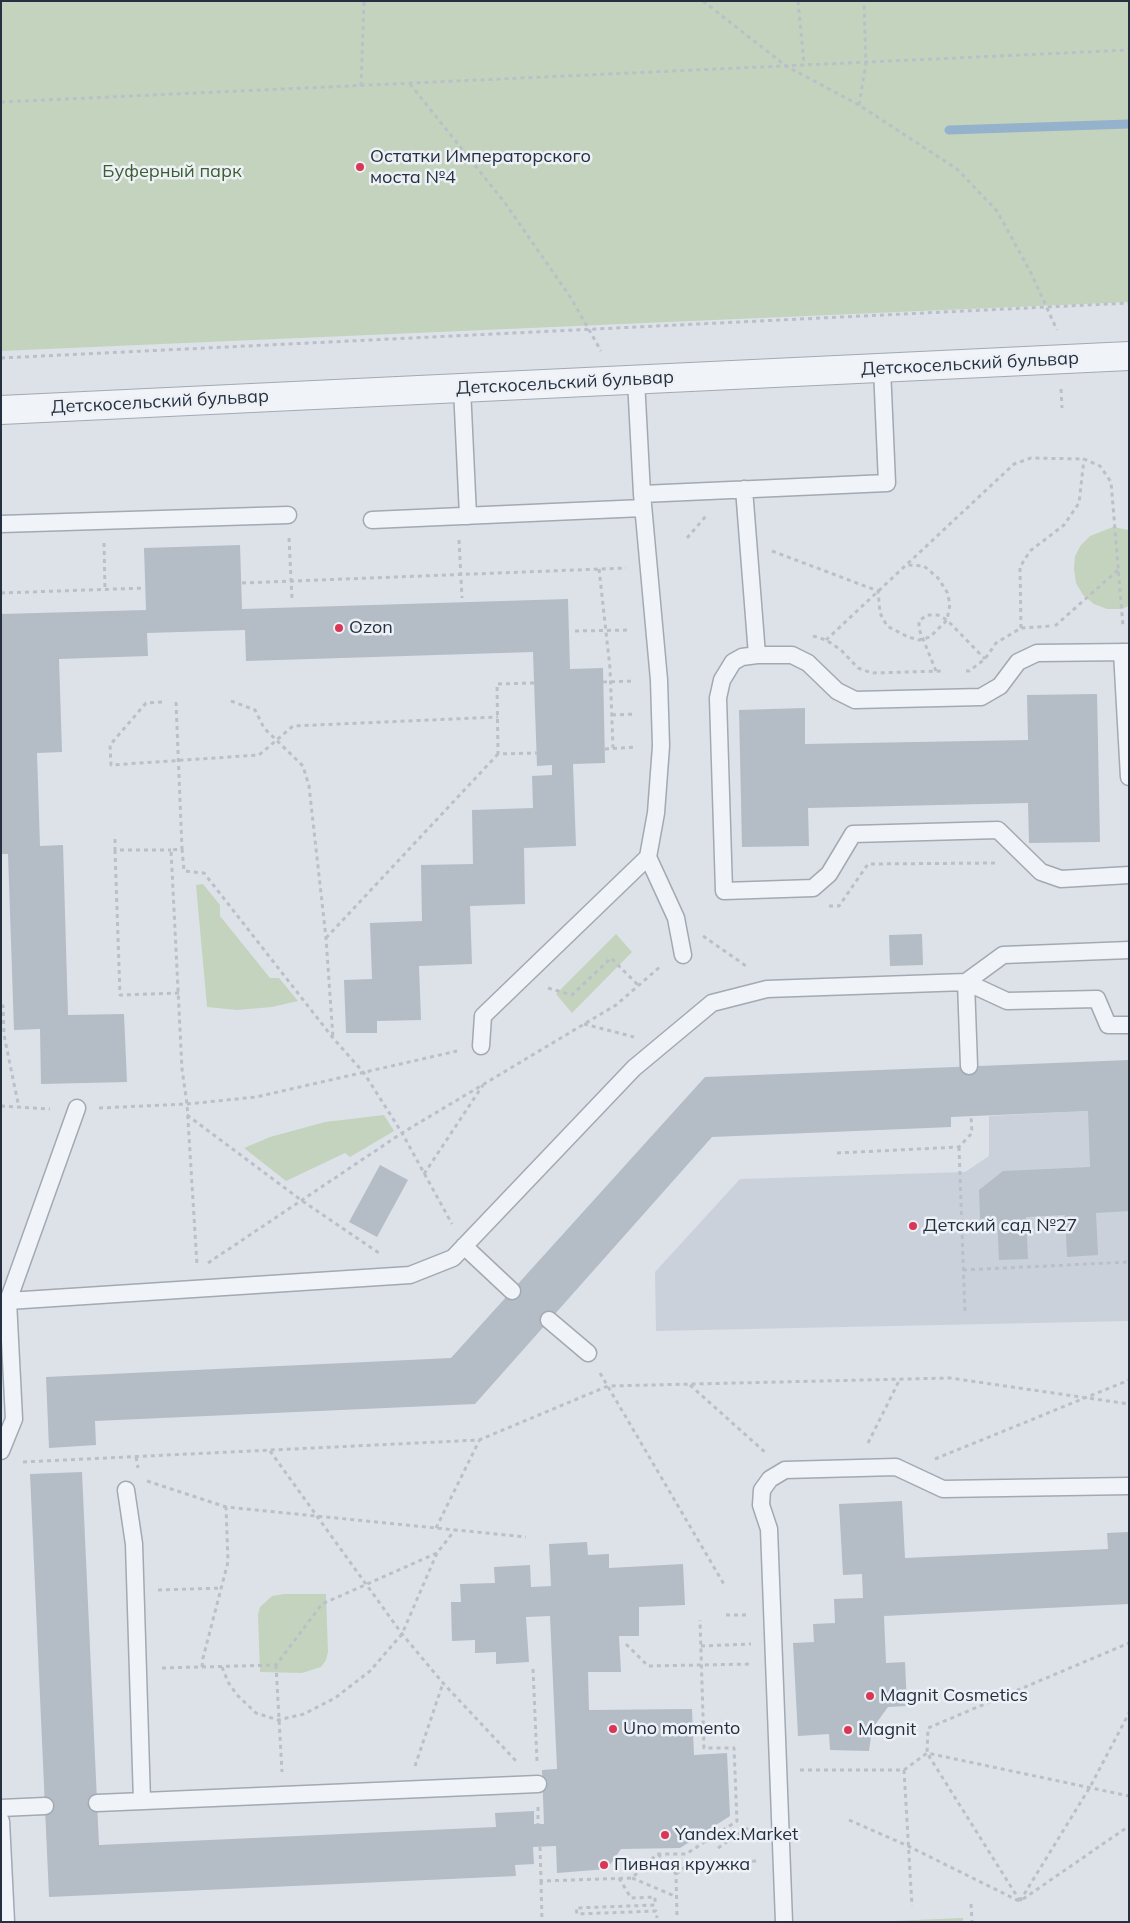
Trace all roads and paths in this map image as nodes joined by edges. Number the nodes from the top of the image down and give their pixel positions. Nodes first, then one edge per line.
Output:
1 (364, 1) edge
2 (703, 1) edge
3 (798, 1) edge
4 (864, 1) edge
5 (1129, 50) edge
6 (866, 63) junction
7 (804, 64) junction
8 (786, 66) junction
9 (409, 84) junction
10 (361, 86) junction
11 (1, 102) edge
12 (859, 105) junction
13 (1129, 303) edge
14 (1047, 307) junction
15 (1054, 323) dead end
16 (590, 329) junction
17 (593, 336) dead end
18 (1129, 356) edge
19 (1, 358) edge
20 (882, 368) junction
21 (636, 380) junction
22 (462, 388) junction
23 (1, 410) edge
24 (1084, 459) junction
25 (744, 489) junction
26 (642, 501) junction
27 (746, 513) junction
28 (288, 515) joint
29 (463, 516) junction
30 (372, 520) dead end
31 (103, 521) junction
32 (1, 524) edge
33 (687, 538) dead end
34 (748, 542) junction
35 (906, 565) junction
36 (649, 567) junction
37 (599, 569) junction
38 (1118, 570) junction
39 (461, 574) junction
40 (291, 581) junction
41 (242, 583) dead end
42 (145, 588) dead end
43 (106, 590) junction
44 (878, 592) junction
45 (1, 593) edge
46 (462, 598) dead end
47 (292, 599) dead end
48 (947, 620) junction
49 (1055, 626) junction
50 (1065, 626) dead end
51 (1114, 626) dead end
52 (1124, 626) junction
53 (1129, 626) edge
54 (1022, 628) junction
55 (655, 629) junction
56 (606, 630) junction
57 (575, 632) dead end
58 (805, 634) dead end
59 (923, 639) junction
60 (826, 640) junction
61 (1126, 652) edge
62 (757, 655) junction
63 (985, 659) junction
64 (944, 671) dead end
65 (961, 671) dead end
66 (936, 672) junction
67 (659, 680) junction
68 (603, 682) dead end
69 (610, 682) junction
70 (534, 683) dead end
71 (231, 701) dead end
72 (162, 702) dead end
73 (176, 702) dead end
74 (498, 717) junction
75 (276, 741) junction
76 (661, 746) junction
77 (613, 748) junction
78 (605, 749) dead end
79 (536, 752) dead end
80 (498, 754) junction
81 (178, 760) junction
82 (1129, 777) edge
83 (114, 839) dead end
84 (182, 849) junction
85 (115, 850) junction
86 (172, 850) junction
87 (648, 857) junction
88 (1002, 863) dead end
89 (1129, 875) edge
90 (820, 906) dead end
91 (677, 922) junction
92 (326, 938) junction
93 (1129, 950) edge
94 (683, 955) dead end
95 (666, 961) dead end
96 (520, 980) junction
97 (966, 982) junction
98 (638, 985) junction
99 (767, 990) junction
100 (179, 993) junction
101 (1, 1006) edge
102 (584, 1024) junction
103 (1129, 1025) edge
104 (333, 1038) junction
105 (661, 1044) junction
106 (481, 1046) joint
107 (969, 1066) dead end
108 (364, 1073) junction
109 (485, 1083) junction
110 (187, 1104) junction
111 (1, 1106) edge
112 (20, 1108) junction
113 (77, 1108) junction
114 (187, 1114) junction
115 (971, 1116) dead end
116 (402, 1133) junction
117 (959, 1148) junction
118 (837, 1153) dead end
119 (424, 1174) junction
120 (302, 1200) junction
121 (464, 1246) junction
122 (1129, 1262) edge
123 (964, 1270) junction
124 (410, 1275) junction
125 (512, 1291) dead end
126 (8, 1301) junction
127 (965, 1315) dead end
128 (549, 1320) dead end
129 (588, 1353) joint
130 (900, 1379) junction
131 (1129, 1380) edge
132 (689, 1384) junction
133 (608, 1386) junction
134 (1085, 1398) junction
135 (1129, 1404) edge
136 (479, 1440) junction
137 (1, 1451) edge
138 (269, 1451) junction
139 (136, 1457) junction
140 (20, 1462) dead end
141 (856, 1468) junction
142 (785, 1470) junction
143 (906, 1471) junction
144 (138, 1472) dead end
145 (139, 1479) dead end
146 (1129, 1486) edge
147 (126, 1490) dead end
148 (226, 1506) junction
149 (316, 1516) junction
150 (436, 1528) junction
151 (455, 1530) junction
152 (526, 1537) dead end
153 (437, 1553) junction
154 (367, 1585) junction
155 (725, 1586) dead end
156 (222, 1588) junction
157 (136, 1590) junction
158 (726, 1615) dead end
159 (747, 1615) dead end
160 (700, 1620) dead end
161 (402, 1634) junction
162 (1129, 1643) edge
163 (626, 1644) dead end
164 (748, 1644) dead end
165 (701, 1646) junction
166 (760, 1664) dead end
167 (276, 1665) junction
168 (702, 1665) junction
169 (222, 1666) junction
170 (202, 1667) junction
171 (139, 1669) junction
172 (533, 1669) dead end
173 (443, 1684) junction
174 (1129, 1713) edge
175 (278, 1720) junction
176 (927, 1753) junction
177 (777, 1770) junction
178 (904, 1770) junction
179 (538, 1784) junction
180 (1090, 1787) junction
181 (407, 1789) junction
182 (283, 1795) junction
183 (1129, 1796) edge
184 (142, 1802) junction
185 (97, 1804) dead end
186 (45, 1806) dead end
187 (1, 1808) edge
188 (849, 1820) dead end
189 (1, 1821) edge
190 (538, 1824) dead end
191 (780, 1824) junction
192 (1129, 1826) edge
193 (908, 1846) junction
194 (540, 1847) dead end
195 (718, 1848) dead end
196 (658, 1854) junction
197 (754, 1862) dead end
198 (676, 1874) junction
199 (619, 1878) junction
200 (632, 1878) junction
201 (541, 1882) junction
202 (677, 1897) junction
203 (1020, 1901) junction
204 (971, 1904) dead end
205 (912, 1906) dead end
206 (677, 1917) dead end
207 (657, 1918) dead end
208 (6, 1922) edge
209 (542, 1922) edge
210 (784, 1922) edge
211 (972, 1922) edge

1 - 10 path
2 - 8 path
3 - 7 path
4 - 6 path
5 - 6 path
6 - 7 path
6 - 12 path
7 - 8 path
8 - 9 path
8 - 12 path
9 - 10 path
9 - 16 path
10 - 11 path
12 - 14 path
13 - 14 path
14 - 15 path
14 - 16 path
16 - 17 path
16 - 19 path
18 - 20 street, Детскосельский бульвар
20 - 21 street, Детскосельский бульвар
20 - 25 lane
21 - 22 street, Детскосельский бульвар
21 - 26 lane
22 - 23 street, Детскосельский бульвар
22 - 29 lane
24 - 35 path
24 - 38 path
24 - 54 path
25 - 26 lane
25 - 27 lane
26 - 29 lane
26 - 36 lane
27 - 33 path
27 - 34 lane
28 - 31 lane
28 - 40 path
29 - 30 lane
29 - 39 path
31 - 32 lane
31 - 43 path
34 - 44 path
34 - 62 lane
35 - 44 path
35 - 48 path
36 - 37 path
36 - 55 lane
37 - 39 path
37 - 56 path
38 - 49 path
38 - 52 path
39 - 40 path
39 - 46 path
40 - 41 path
40 - 47 path
42 - 43 path
43 - 45 path
44 - 59 path
44 - 60 path
48 - 59 path
48 - 59 path
48 - 63 path
49 - 50 path
49 - 54 path
51 - 52 path
52 - 53 path
54 - 63 path
55 - 56 path
55 - 67 lane
56 - 57 path
56 - 69 path
58 - 60 path
59 - 66 path
60 - 66 path
61 - 62 lane
61 - 82 lane
62 - 89 lane
63 - 65 path
64 - 66 path
67 - 69 path
67 - 76 lane
68 - 69 path
69 - 77 path
70 - 74 path
71 - 75 path
72 - 81 path
73 - 81 path
74 - 75 path
74 - 80 path
75 - 81 path
75 - 92 path
76 - 77 path
76 - 87 lane
77 - 78 path
79 - 80 path
80 - 92 path
81 - 84 path
83 - 85 path
84 - 86 path
84 - 104 path
85 - 86 path
85 - 100 path
86 - 100 path
87 - 91 lane
87 - 96 lane
88 - 90 path
91 - 94 lane
91 - 99 path
92 - 104 path
93 - 97 lane
95 - 98 path
96 - 98 path
96 - 106 lane
97 - 99 lane
97 - 103 lane
97 - 107 lane
98 - 102 path
99 - 105 lane
100 - 110 path
101 - 112 path
102 - 105 path
102 - 109 path
104 - 108 path
105 - 121 lane
106 - 108 path
108 - 110 path
108 - 116 path
109 - 116 path
109 - 119 path
110 - 113 path
110 - 114 path
111 - 112 path
112 - 113 path
113 - 126 lane
114 - 120 path
114 - 120 path
115 - 117 path
116 - 119 path
116 - 120 path
117 - 118 path
117 - 123 path
119 - 121 path
120 - 124 path
121 - 124 lane
121 - 125 lane
122 - 123 path
123 - 127 path
124 - 126 lane
126 - 137 lane
128 - 129 lane
129 - 133 path
130 - 132 path
130 - 134 path
130 - 141 path
131 - 134 path
132 - 133 path
132 - 142 path
133 - 136 path
133 - 155 path
134 - 135 path
134 - 143 path
136 - 138 path
136 - 150 path
138 - 139 path
138 - 149 path
139 - 140 path
139 - 144 path
141 - 142 lane
141 - 143 lane
142 - 177 lane
143 - 146 lane
145 - 148 path
147 - 157 lane
148 - 149 path
148 - 156 path
149 - 150 path
149 - 154 path
150 - 151 path
151 - 152 path
151 - 153 path
153 - 154 path
153 - 161 path
154 - 161 path
154 - 167 path
156 - 157 path
156 - 170 path
157 - 171 lane
158 - 159 path
160 - 165 path
161 - 173 path
161 - 175 path
162 - 176 path
163 - 168 path
164 - 165 path
165 - 168 path
166 - 168 path
167 - 169 path
167 - 175 path
168 - 196 path
169 - 170 path
169 - 175 path
170 - 171 path
171 - 184 lane
172 - 179 path
173 - 179 path
173 - 181 path
174 - 180 path
175 - 182 path
176 - 178 path
176 - 180 path
176 - 203 path
177 - 178 path
177 - 191 lane
178 - 193 path
179 - 181 lane
179 - 190 path
180 - 183 path
180 - 203 path
181 - 182 lane
182 - 184 lane
184 - 185 lane
186 - 187 lane
188 - 193 path
189 - 208 lane
191 - 195 path
191 - 210 lane
192 - 203 path
193 - 203 path
193 - 205 path
194 - 201 path
196 - 198 path
196 - 200 path
197 - 198 path
198 - 202 path
199 - 200 path
199 - 201 path
199 - 207 path
200 - 202 path
201 - 209 path
202 - 206 path
204 - 211 path

